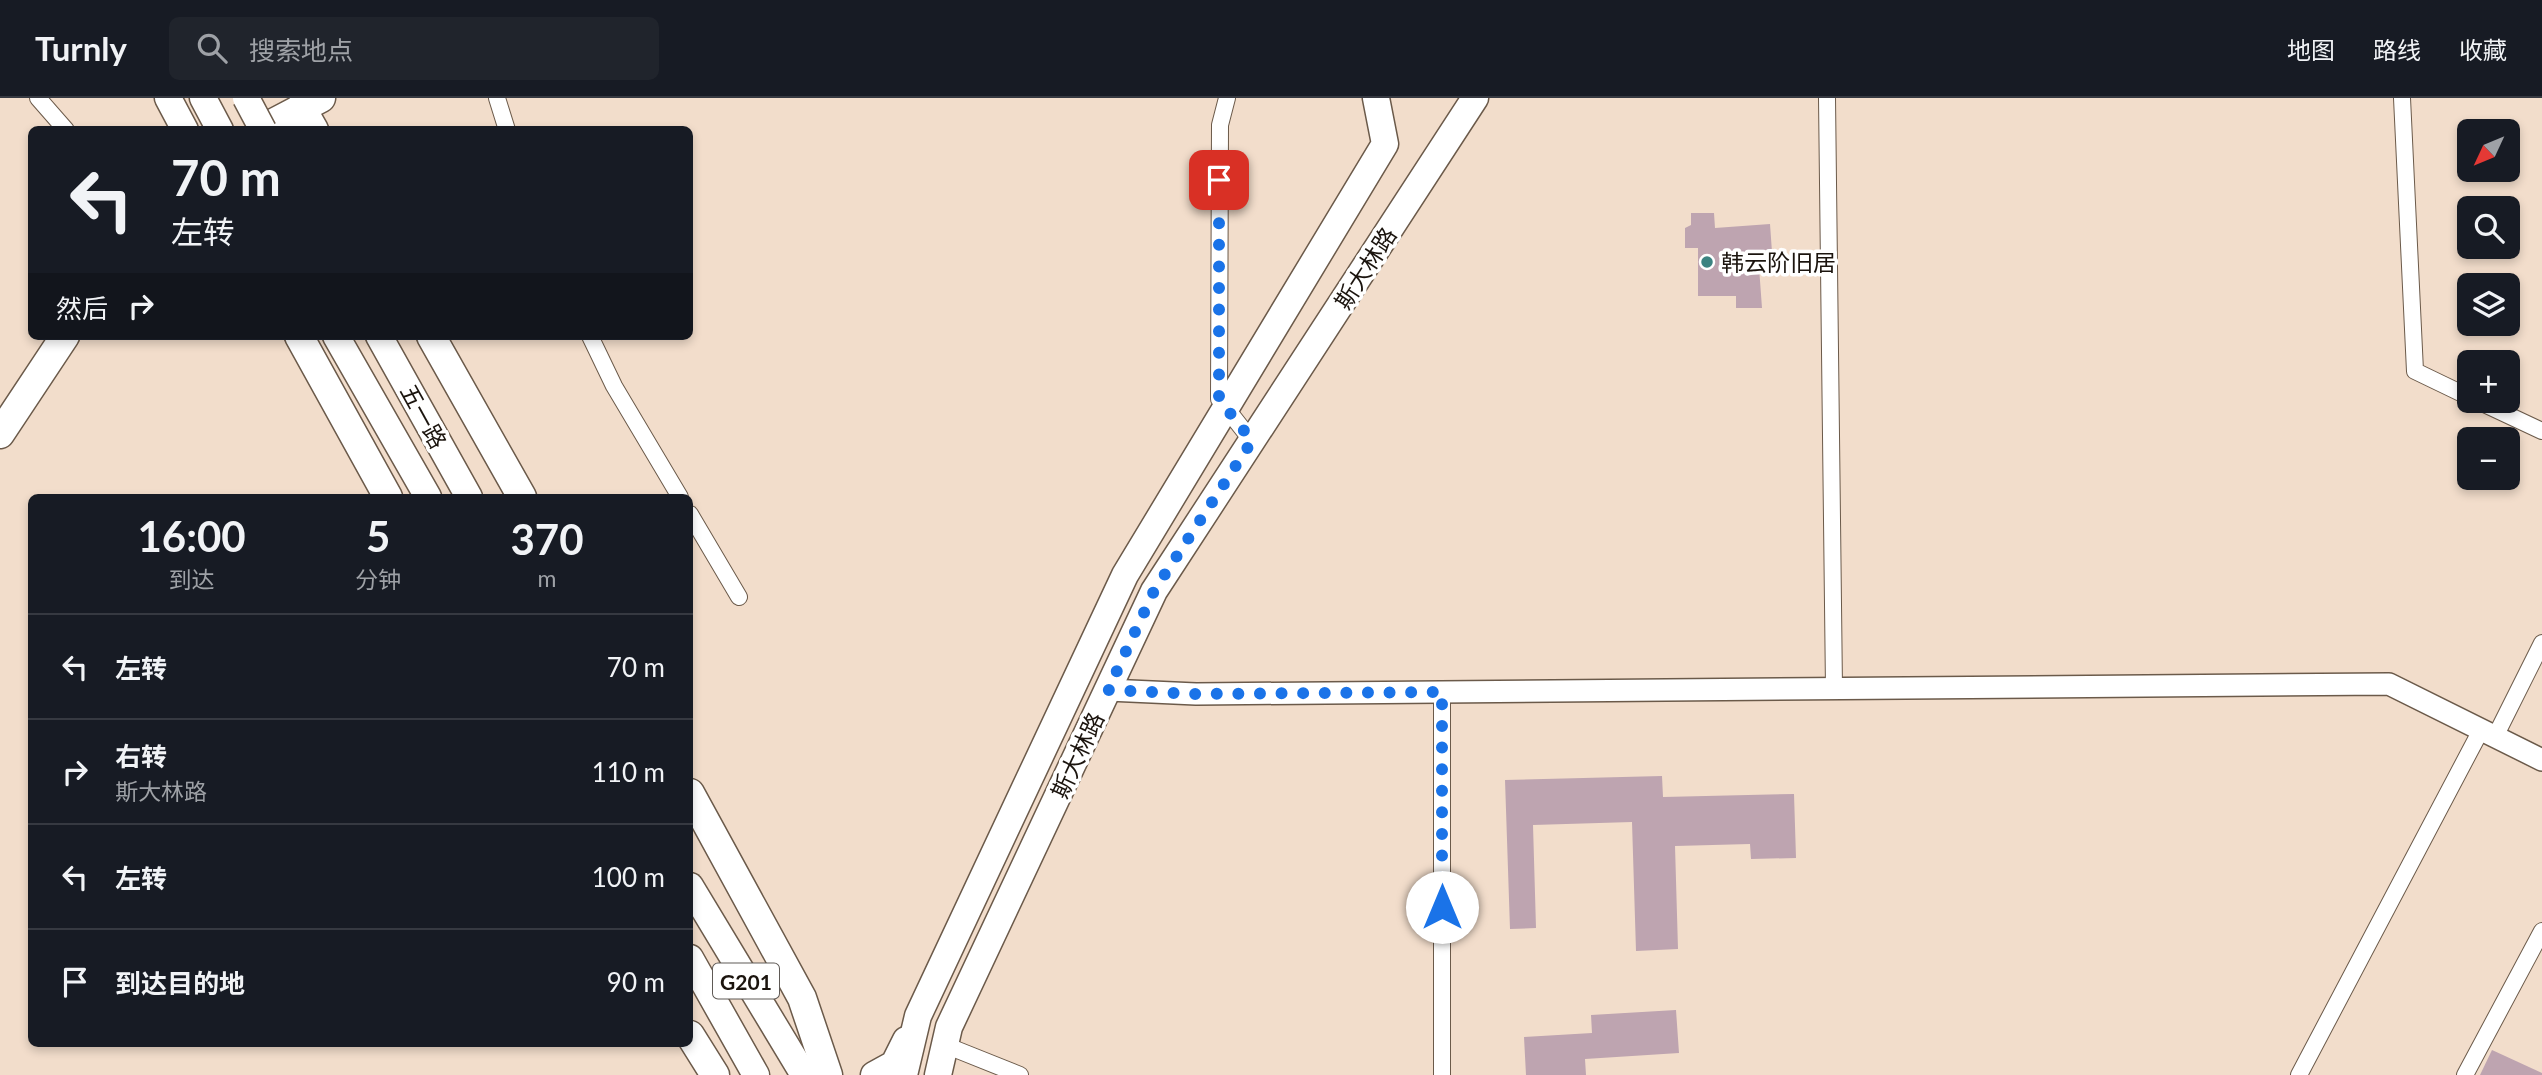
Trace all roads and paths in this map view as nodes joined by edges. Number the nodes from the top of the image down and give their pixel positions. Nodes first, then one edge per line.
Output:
1 (38, 98) edge
2 (168, 98) edge
3 (203, 98) edge
4 (246, 98) edge
5 (497, 98) edge
6 (1227, 98) edge
7 (1376, 98) edge
8 (1475, 98) edge
9 (1826, 98) edge
10 (2402, 98) edge
11 (308, 108) edge
12 (62, 126) edge
13 (183, 126) edge
14 (218, 126) edge
15 (260, 126) edge
16 (270, 126) edge
17 (506, 126) edge
18 (62, 340) edge
19 (301, 340) edge
20 (338, 340) edge
21 (381, 340) edge
22 (433, 340) edge
23 (592, 340) edge
24 (2457, 391) edge
25 (1226, 408) junction
26 (2504, 413) edge
27 (2542, 431) edge
28 (0, 434) edge
29 (1252, 441) junction
30 (386, 494) edge
31 (426, 494) edge
32 (467, 494) edge
33 (520, 494) edge
34 (678, 494) edge
35 (693, 518) edge
36 (739, 597) dead end
37 (2542, 643) edge
38 (1834, 689) junction
39 (1108, 690) junction
40 (1442, 692) junction
41 (2488, 733) junction
42 (2542, 760) edge
43 (693, 798) edge
44 (693, 891) edge
45 (2542, 931) edge
46 (693, 964) edge
47 (918, 1016) junction
48 (693, 1040) edge
49 (945, 1045) junction
50 (750, 1068) edge
51 (826, 1073) edge
52 (715, 1075) edge
53 (874, 1075) edge
54 (904, 1075) edge
55 (938, 1075) edge
56 (1020, 1075) edge
57 (1441, 1075) edge
58 (2299, 1075) edge
59 (2465, 1075) edge

1 - 12 street
2 - 13 main road
3 - 14 main road
4 - 15 main road, bridge
5 - 17 street
6 - 25 street
7 - 25 main road, 斯大林路
8 - 29 main road, 斯大林路
9 - 38 street
10 - 24 street
11 - 16 highway
18 - 28 highway
19 - 30 highway
20 - 31 main road
21 - 32 main road, 五一路
22 - 33 highway
23 - 34 street
25 - 29 street
25 - 47 main road, 斯大林路
26 - 27 street
29 - 39 main road, 斯大林路
35 - 36 street
37 - 41 street
38 - 40 street
38 - 41 street
39 - 40 street
39 - 49 main road, 斯大林路
40 - 57 street
41 - 42 street
41 - 58 street
43 - 51 highway
44 - 51 main road, G201
45 - 59 street
46 - 50 main road
47 - 53 main road
47 - 54 main road, 斯大林路
48 - 52 highway
49 - 55 main road, 斯大林路
49 - 56 street

